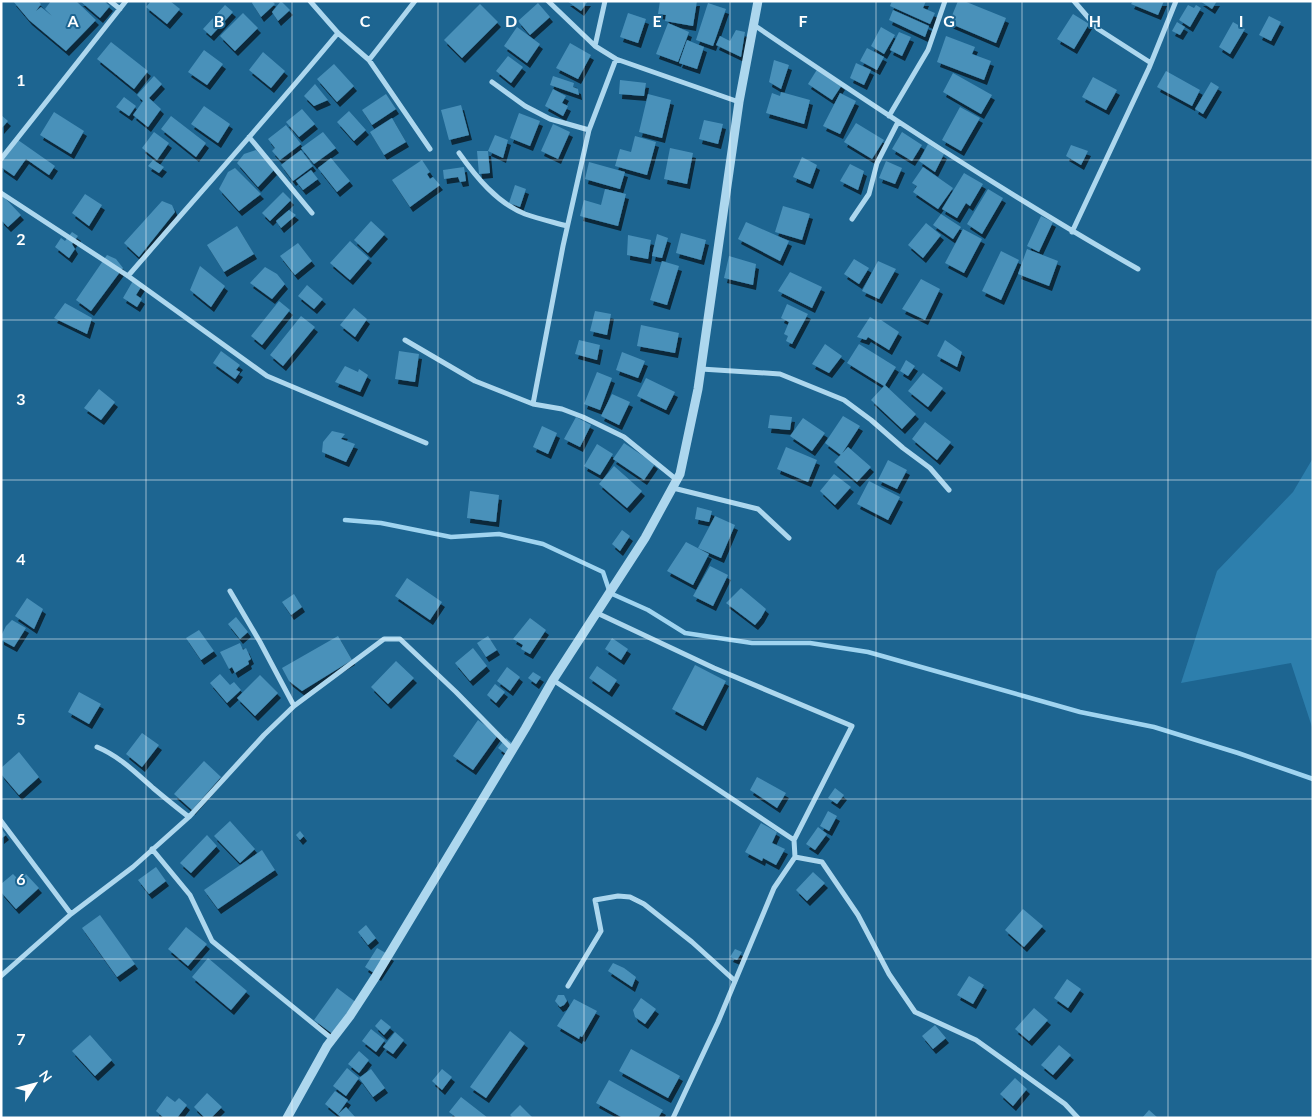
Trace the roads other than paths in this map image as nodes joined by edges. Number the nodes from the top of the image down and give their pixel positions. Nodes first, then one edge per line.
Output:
1 (110, 1) edge
2 (126, 1) edge
3 (310, 1) edge
4 (415, 1) edge
5 (548, 1) edge
6 (605, 1) edge
7 (758, 1) edge
8 (945, 1) edge
9 (1074, 1) edge
10 (1176, 1) edge
11 (120, 9) junction
12 (754, 24) junction
13 (338, 33) junction
14 (595, 46) junction
15 (616, 58) junction
16 (369, 60) junction
17 (1152, 63) junction
18 (492, 82) dead end
19 (739, 102) junction
20 (889, 116) junction
21 (898, 122) junction
22 (589, 130) junction
23 (249, 137) junction
24 (430, 149) dead end
25 (459, 153) dead end
26 (1, 159) edge
27 (1, 193) edge
28 (312, 214) dead end
29 (852, 219) dead end
30 (567, 226) junction
31 (1072, 232) junction
32 (1138, 269) dead end
33 (128, 276) junction
34 (405, 340) dead end
35 (701, 369) junction
36 (533, 404) junction
37 (426, 443) dead end
38 (675, 484) junction
39 (949, 490) dead end
40 (789, 538) dead end
41 (230, 591) dead end
42 (598, 613) junction
43 (553, 680) junction
44 (294, 706) junction
45 (96, 747) dead end
46 (512, 749) junction
47 (190, 818) junction
48 (1, 821) edge
49 (794, 840) junction
50 (152, 850) junction
51 (795, 857) junction
52 (71, 914) junction
53 (1, 976) edge
54 (734, 980) junction
55 (568, 986) dead end
56 (327, 1046) junction
57 (287, 1118) edge
58 (673, 1118) edge
59 (1078, 1118) edge

1 - 11 street
2 - 11 street
3 - 13 street
4 - 16 street
5 - 14 street
6 - 14 street
7 - 12 street
8 - 20 street
9 - 17 street
10 - 17 street
11 - 26 street
12 - 19 street
12 - 20 street
13 - 16 street
13 - 23 street
14 - 15 street
15 - 19 street
15 - 22 street
16 - 24 street
17 - 31 street
18 - 22 street
19 - 35 street
20 - 21 street
21 - 29 street
21 - 31 street
22 - 30 street
23 - 28 street
23 - 33 street
25 - 30 street
27 - 33 street
30 - 36 street
31 - 32 street
33 - 37 street
34 - 36 street
35 - 38 street
35 - 39 street
36 - 38 street
38 - 40 street
38 - 42 street
41 - 44 street
42 - 43 street
42 - 49 street
43 - 46 street
43 - 49 street
44 - 46 street
44 - 47 street
45 - 47 street
46 - 56 street
47 - 50 street
48 - 52 street
49 - 51 street
50 - 52 street
50 - 56 street
51 - 54 street
51 - 59 street
52 - 53 street
54 - 55 street
54 - 58 street
56 - 57 street

